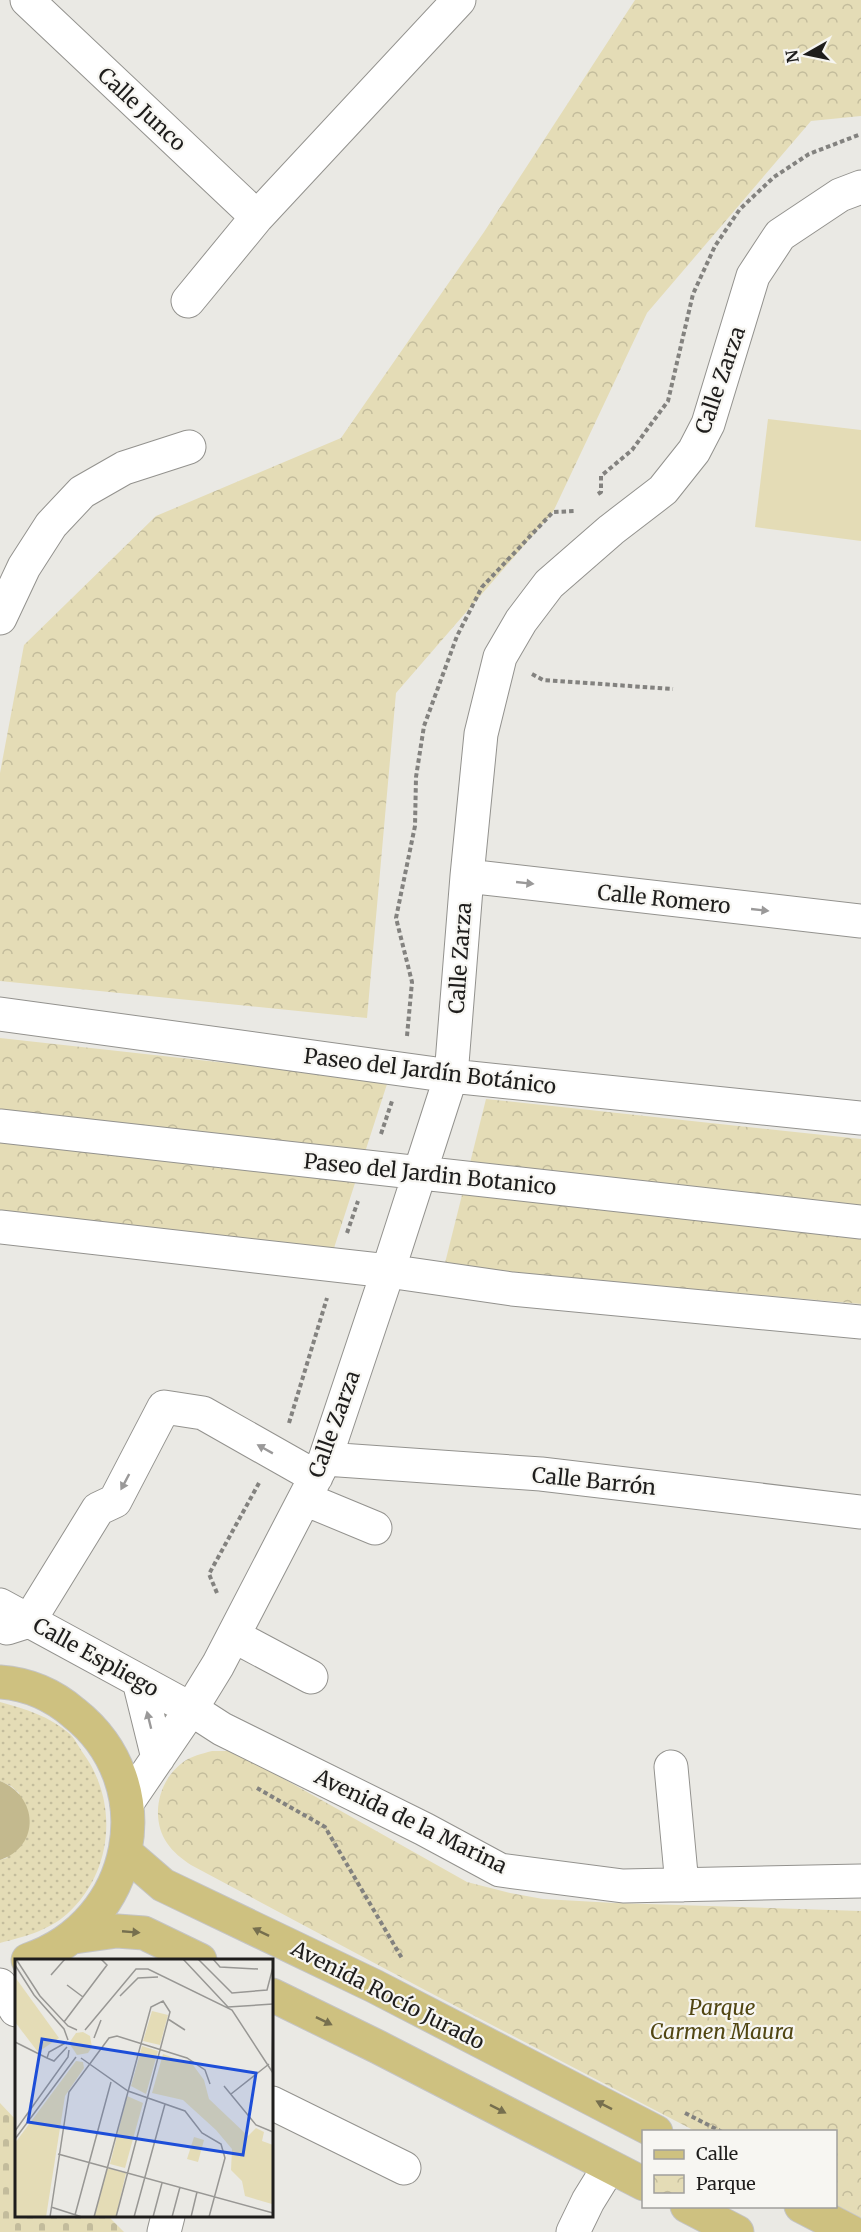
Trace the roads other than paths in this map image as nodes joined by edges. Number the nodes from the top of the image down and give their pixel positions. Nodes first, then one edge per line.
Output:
1 (27, 0) edge
2 (459, 0) edge
3 (861, 187) edge
4 (257, 217) junction
5 (188, 301) dead end
6 (189, 447) dead end
7 (0, 618) edge
8 (466, 876) junction
9 (861, 921) edge
10 (0, 1014) edge
11 (451, 1076) junction
12 (861, 1118) edge
13 (0, 1126) edge
14 (419, 1173) junction
15 (861, 1222) edge
16 (0, 1227) edge
17 (388, 1271) junction
18 (861, 1322) edge
19 (315, 1478) junction
20 (861, 1512) edge
21 (375, 1528) dead end
22 (0, 1605) edge
23 (14, 1625) edge
24 (234, 1636) junction
25 (311, 1677) dead end
26 (139, 1681) junction
27 (0, 1682) edge
28 (191, 1709) junction
29 (158, 1758) junction
30 (671, 1767) dead end
31 (128, 1803) junction
32 (126, 1853) junction
33 (861, 1881) edge
34 (682, 1885) junction
35 (74, 1937) junction
36 (36, 1959) edge
37 (198, 1959) edge
38 (15, 1963) edge
39 (0, 1966) edge
40 (0, 1985) edge
41 (273, 1995) edge
42 (15, 2008) edge
43 (273, 2103) edge
44 (652, 2130) edge
45 (609, 2167) junction
46 (404, 2168) dead end
47 (642, 2183) edge
48 (691, 2208) edge
49 (805, 2208) edge
50 (168, 2217) edge
51 (164, 2232) edge
52 (573, 2232) edge
53 (737, 2232) edge
54 (851, 2232) edge

1 - 4 street, Calle Junco
2 - 4 street
3 - 8 street, Calle Zarza
4 - 5 street
6 - 7 street
8 -> 9 street, Calle Romero
8 - 11 street, Calle Zarza
10 - 11 street, Paseo del Jardín Botánico
11 - 12 street, Paseo del Jardín Botánico
11 - 14 street, Calle Zarza
13 - 14 street, Paseo del Jardin Botanico
14 - 15 street, Paseo del Jardin Botanico
14 - 17 street, Calle Zarza
16 - 17 street
17 - 18 street
17 - 19 street, Calle Zarza
19 - 20 street, Calle Barrón
19 - 21 street
19 -> 23 street
19 - 24 street, Calle Zarza
22 - 23 street, Calle Espliego
23 - 26 street, Calle Espliego
24 - 25 street
24 - 28 street, Calle Zarza
26 - 28 street, Calle Espliego
29 -> 26 street
27 - 31 main road
28 - 29 street, Calle Zarza
28 - 34 street, Avenida de la Marina
29 - 31 street, Calle Zarza
30 - 34 street
31 - 32 main road
32 - 35 main road
44 -> 32 main road, Avenida Rocío Jurado
33 - 34 street, Avenida de la Marina
35 - 36 main road
35 -> 37 main road
38 - 39 main road
40 - 42 street
41 -> 45 main road
43 - 46 street
45 - 47 main road
45 - 52 street
48 - 53 main road
49 - 54 main road
50 - 51 street

